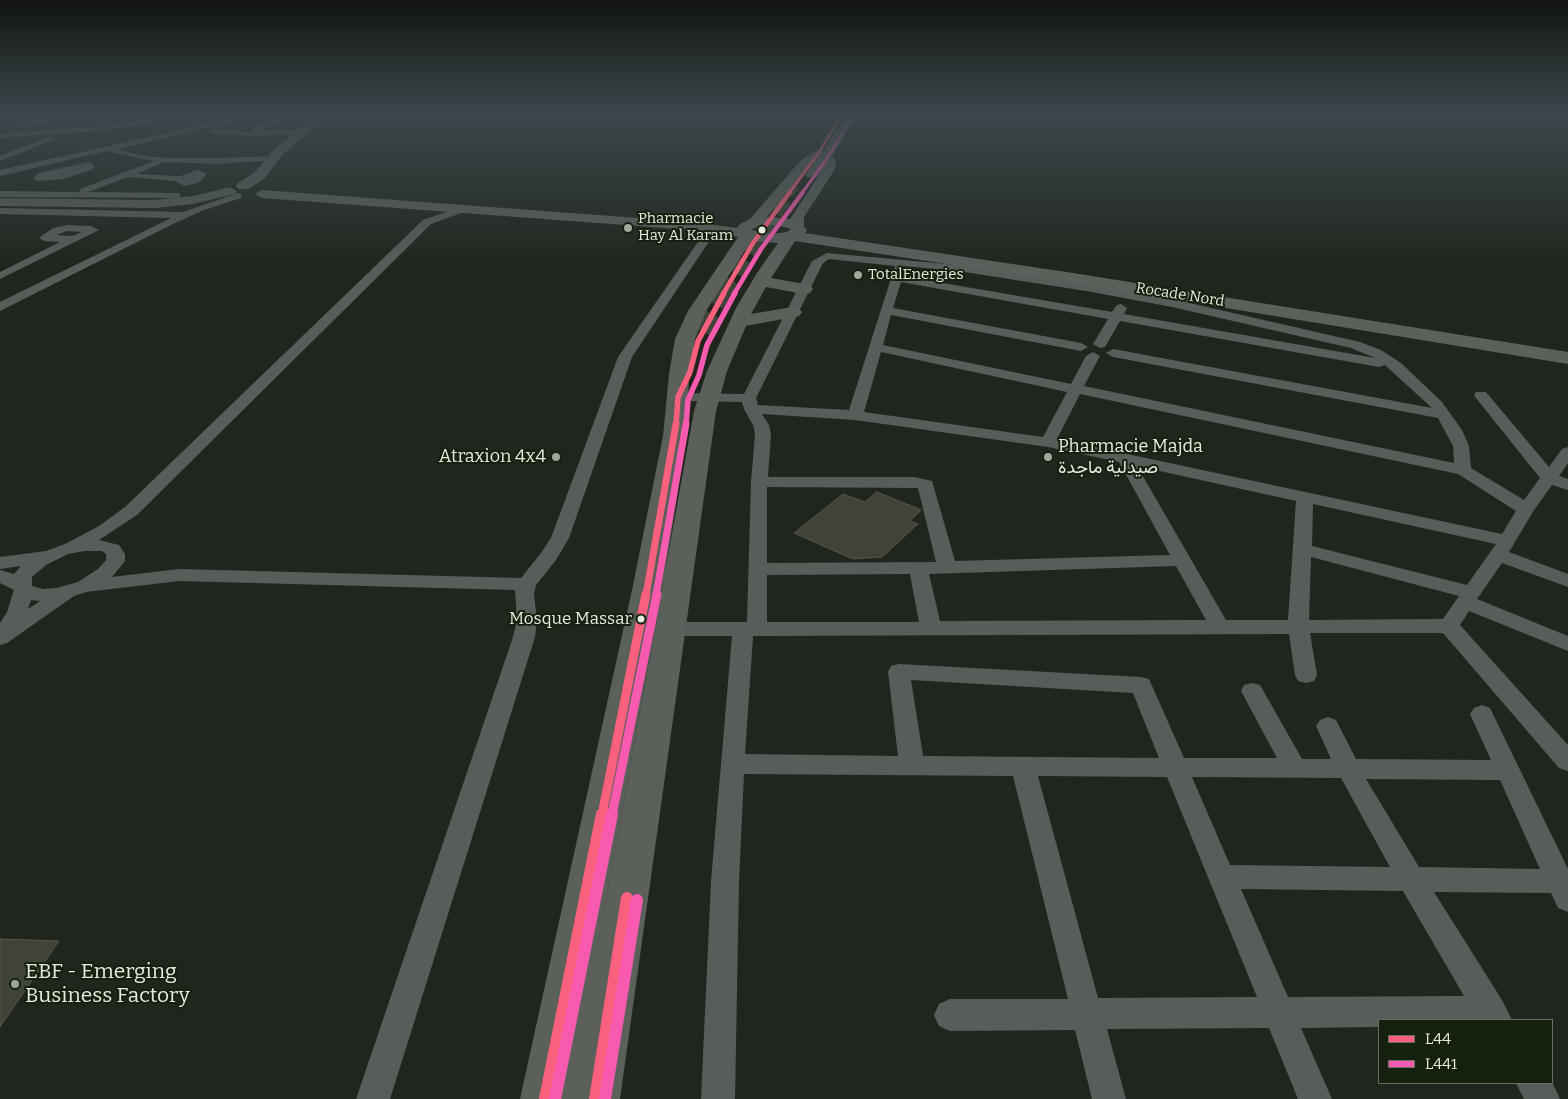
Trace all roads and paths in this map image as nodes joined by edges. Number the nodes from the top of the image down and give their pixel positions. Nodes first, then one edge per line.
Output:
1 (35, 165) edge
2 (151, 165) edge
3 (267, 165) edge
4 (279, 165) edge
5 (803, 165) edge
6 (814, 165) edge
7 (828, 165) edge
8 (210, 169) dead end
9 (0, 173) edge
10 (74, 173) junction
11 (122, 176) junction
12 (799, 185) tunnel mouth
13 (266, 188) junction
14 (237, 192) junction
15 (0, 194) edge
16 (73, 194) junction
17 (177, 199) junction
18 (0, 202) edge
19 (52, 203) junction
20 (155, 204) junction
21 (414, 205) junction
22 (466, 208) junction
23 (764, 209) junction
24 (0, 211) edge
25 (32, 211) junction
26 (188, 214) junction
27 (8, 221) dead end
28 (427, 222) junction
29 (711, 226) junction
30 (750, 229) junction
31 (795, 232) junction
32 (74, 239) dead end
33 (843, 244) junction
34 (864, 246) junction
35 (936, 256) junction
36 (776, 257) junction
37 (901, 262) junction
38 (0, 267) edge
39 (17, 267) junction
40 (0, 276) edge
41 (896, 278) junction
42 (760, 281) junction
43 (804, 289) junction
44 (1131, 291) junction
45 (0, 308) edge
46 (887, 311) junction
47 (793, 312) junction
48 (1116, 317) junction
49 (739, 322) junction
50 (875, 348) junction
51 (1097, 350) junction
52 (1568, 354) edge
53 (1568, 358) edge
54 (1396, 366) junction
55 (1076, 388) junction
56 (1481, 395) dead end
57 (694, 397) junction
58 (750, 404) junction
59 (855, 415) junction
60 (1445, 415) junction
61 (1048, 442) junction
62 (1568, 452) edge
63 (1124, 457) junction
64 (1463, 470) junction
65 (759, 482) junction
66 (1559, 482) edge
67 (1305, 497) junction
68 (1526, 509) junction
69 (131, 511) junction
70 (72, 547) junction
71 (1502, 548) junction
72 (1302, 549) junction
73 (52, 554) junction
74 (114, 555) junction
75 (1183, 560) junction
76 (0, 563) edge
77 (947, 567) junction
78 (918, 568) junction
79 (758, 569) junction
80 (179, 575) junction
81 (0, 576) edge
82 (1568, 581) edge
83 (526, 584) junction
84 (22, 587) junction
85 (78, 588) junction
86 (1468, 598) junction
87 (1298, 626) junction
88 (1449, 626) junction
89 (1220, 627) junction
90 (931, 628) junction
91 (655, 629) junction
92 (750, 629) junction
93 (0, 638) edge
94 (1568, 644) edge
95 (1306, 675) dead end
96 (1252, 691) dead end
97 (1482, 714) dead end
98 (1328, 726) dead end
99 (1568, 761) edge
100 (732, 764) junction
101 (912, 766) junction
102 (1023, 767) junction
103 (1176, 768) junction
104 (1295, 769) junction
105 (1348, 769) junction
106 (1508, 770) junction
107 (1222, 877) junction
108 (1411, 879) junction
109 (1564, 890) edge
110 (1278, 1012) junction
111 (950, 1014) dead end
112 (1087, 1014) junction
113 (1493, 1016) edge
114 (1534, 1084) edge
115 (373, 1099) edge
116 (545, 1099) edge
117 (596, 1099) edge
118 (718, 1099) edge
119 (1109, 1099) edge
120 (1315, 1099) edge
121 (1543, 1099) edge

1 - 9 street
2 - 11 street
3 - 14 highway
4 - 13 highway
5 - 23 highway
6 - 12 highway
7 - 31 highway
8 - 11 street
10 - 10 street
10 - 11 street
11 - 16 street
13 - 14 highway
13 - 21 highway
13 - 29 highway
14 - 17 main road
14 - 26 street
15 - 16 street
16 - 17 street
16 - 19 street
17 - 20 main road
18 - 19 main road
19 - 20 main road
20 - 26 main road
21 - 22 highway
21 - 28 street
22 - 28 street
22 - 29 highway
23 - 29 highway
23 - 30 highway
24 - 25 street
25 - 26 street
25 - 27 street
26 - 45 street
28 - 69 street
29 - 30 highway
29 - 83 street
30 - 31 highway
30 - 57 highway
31 - 33 highway, Rocade Nord
31 - 36 highway
31 - 52 highway, Rocade Nord
32 - 39 street
33 - 34 highway, Rocade Nord
33 - 36 highway
34 - 35 highway, Rocade Nord
34 - 37 highway
35 - 37 highway
35 - 44 highway, Rocade Nord
36 - 42 highway
37 - 41 street
37 - 43 street
37 - 44 street
38 - 39 street
39 - 40 street
41 - 46 street
41 - 48 street
42 - 43 highway
42 - 49 highway
43 - 47 street
44 - 48 street
44 - 53 highway, Rocade Nord
44 - 54 street
46 - 50 street
46 - 51 street
47 - 49 highway
47 - 58 street
48 - 51 street
48 - 54 street
49 - 57 highway
50 - 55 street
50 - 59 street
51 - 55 street
51 - 60 street
54 - 60 street
55 - 61 street
55 - 64 street
56 - 66 street
57 - 57 highway
57 - 58 street
57 - 91 highway
58 - 59 street
58 - 65 street
59 - 61 street
60 - 64 street
61 - 63 street
62 - 66 street
63 - 67 street
63 - 75 street
64 - 68 street
65 - 77 street
65 - 79 street
66 - 68 street
67 - 71 street
67 - 72 street
68 - 71 street
69 - 70 street
69 - 74 street
70 - 73 street
70 - 74 street
71 - 82 street
71 - 86 street
72 - 86 street
72 - 87 street
73 - 76 street
73 - 84 street
74 - 80 street
74 - 85 street
75 - 77 street
75 - 89 street
77 - 78 street
78 - 79 street
78 - 90 street
79 - 92 street
80 - 83 street
80 - 85 street
81 - 84 street
83 - 115 street
84 - 85 street
84 - 93 street
85 - 93 street
86 - 88 street
86 - 94 street
87 - 88 street
87 - 89 street
87 - 95 street
88 - 99 street
89 - 90 street
90 - 92 street
91 - 92 street
91 - 116 highway
91 - 117 highway
92 - 100 street
96 - 104 street
97 - 106 street
98 - 105 street
100 - 101 street
100 - 118 street
101 - 102 street
101 - 103 street
102 - 103 street
102 - 112 street
103 - 104 street
103 - 107 street
104 - 105 street
105 - 106 street
105 - 108 street
106 - 109 street
107 - 108 street
107 - 110 street
108 - 109 street
108 - 113 street
110 - 112 street
110 - 113 street
110 - 120 street
111 - 112 street
112 - 119 street
114 - 121 street

